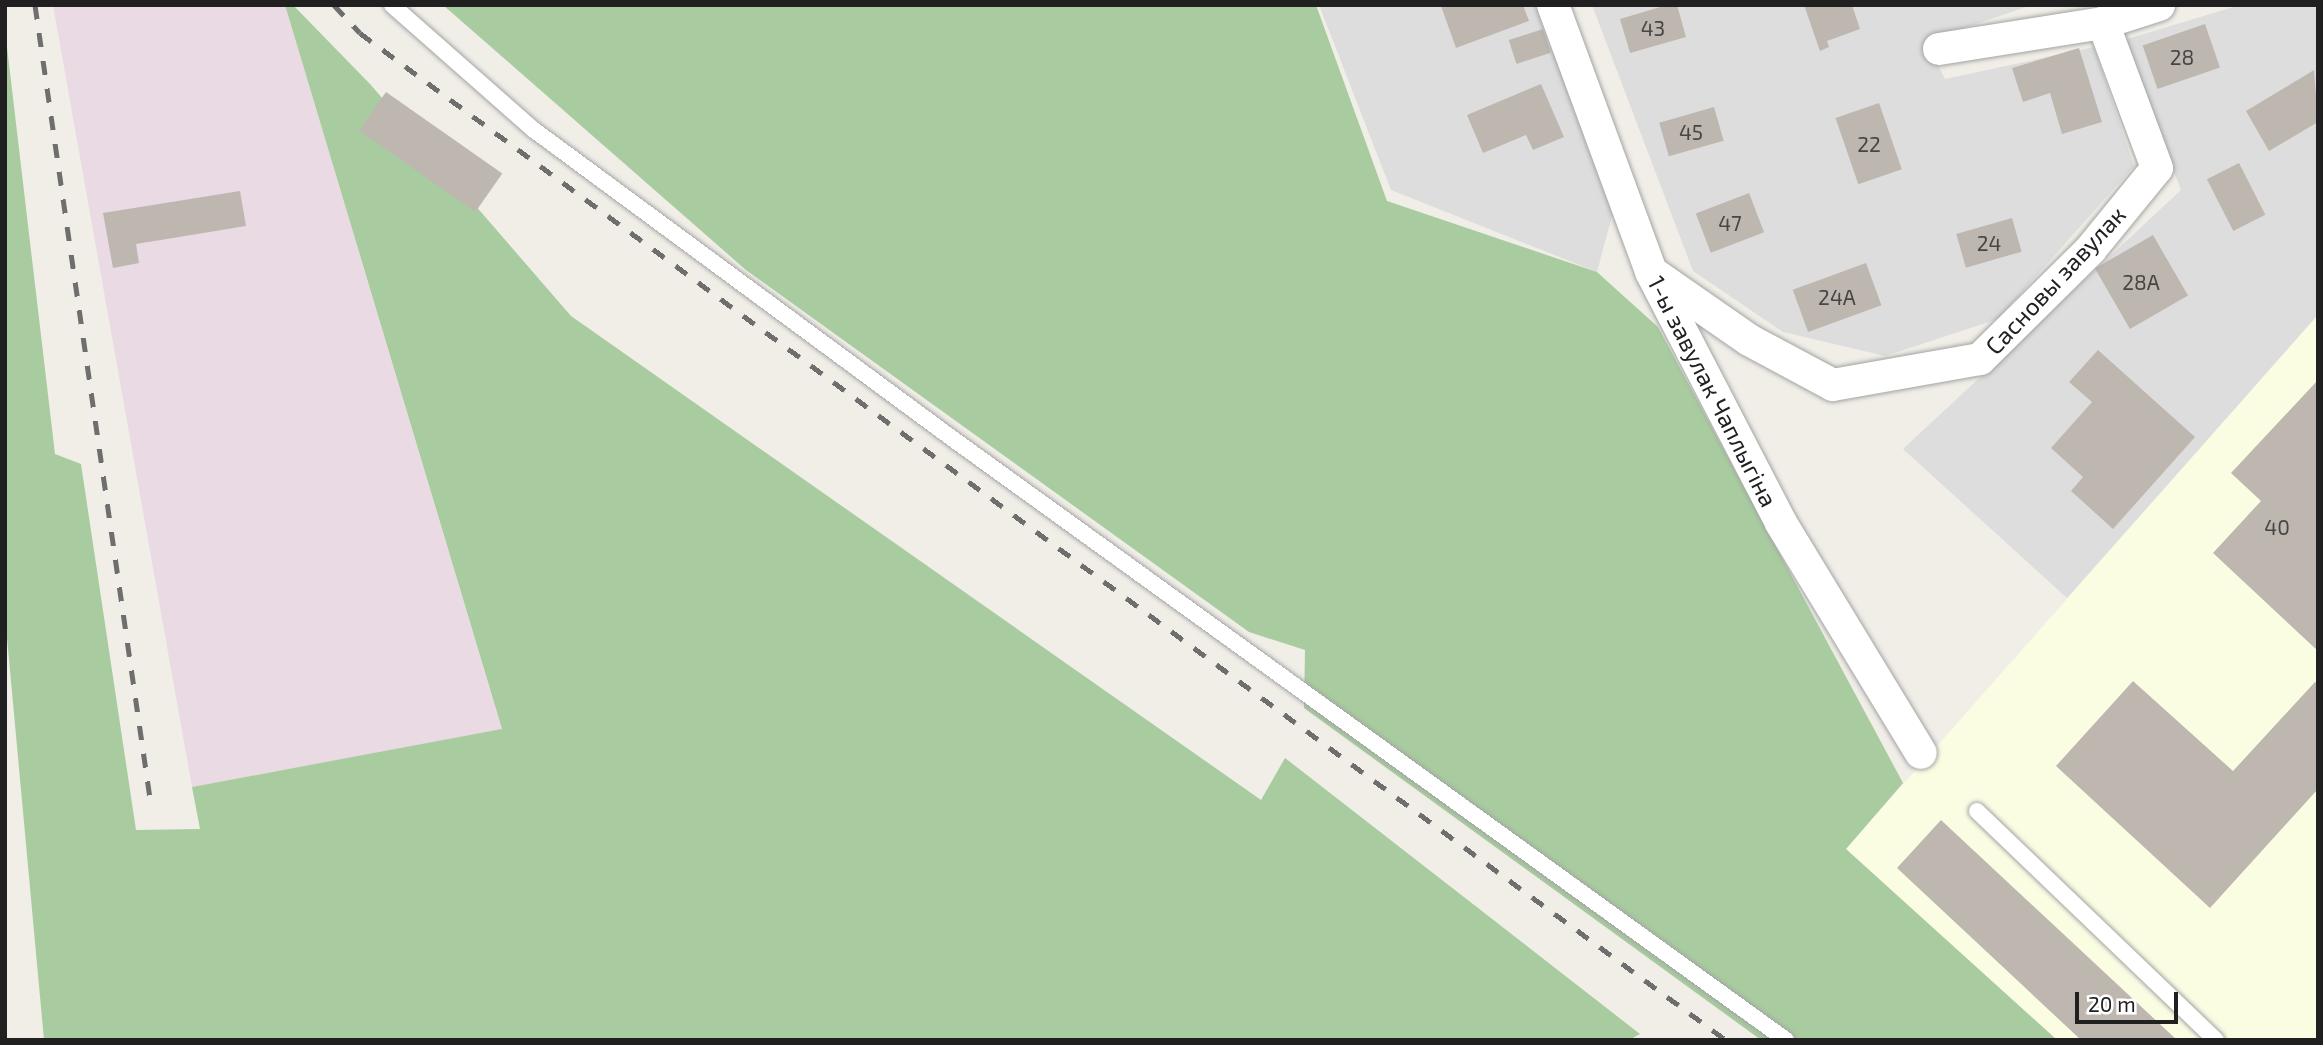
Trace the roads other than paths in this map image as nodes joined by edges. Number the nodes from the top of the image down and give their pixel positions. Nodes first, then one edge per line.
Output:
1 (393, 5) edge
2 (1553, 5) edge
3 (2159, 5) edge
4 (2103, 23) junction
5 (1939, 49) dead end
6 (1651, 272) junction
7 (1921, 753) dead end
8 (1977, 811) dead end
9 (1786, 1040) edge
10 (2216, 1040) edge

1 - 9 lane
2 - 6 street, 1-ы завулак Чаплыгіна
3 - 4 street
4 - 5 street
4 - 6 street, Сасновы завулак
6 - 7 street, 1-ы завулак Чаплыгіна
8 - 10 lane

